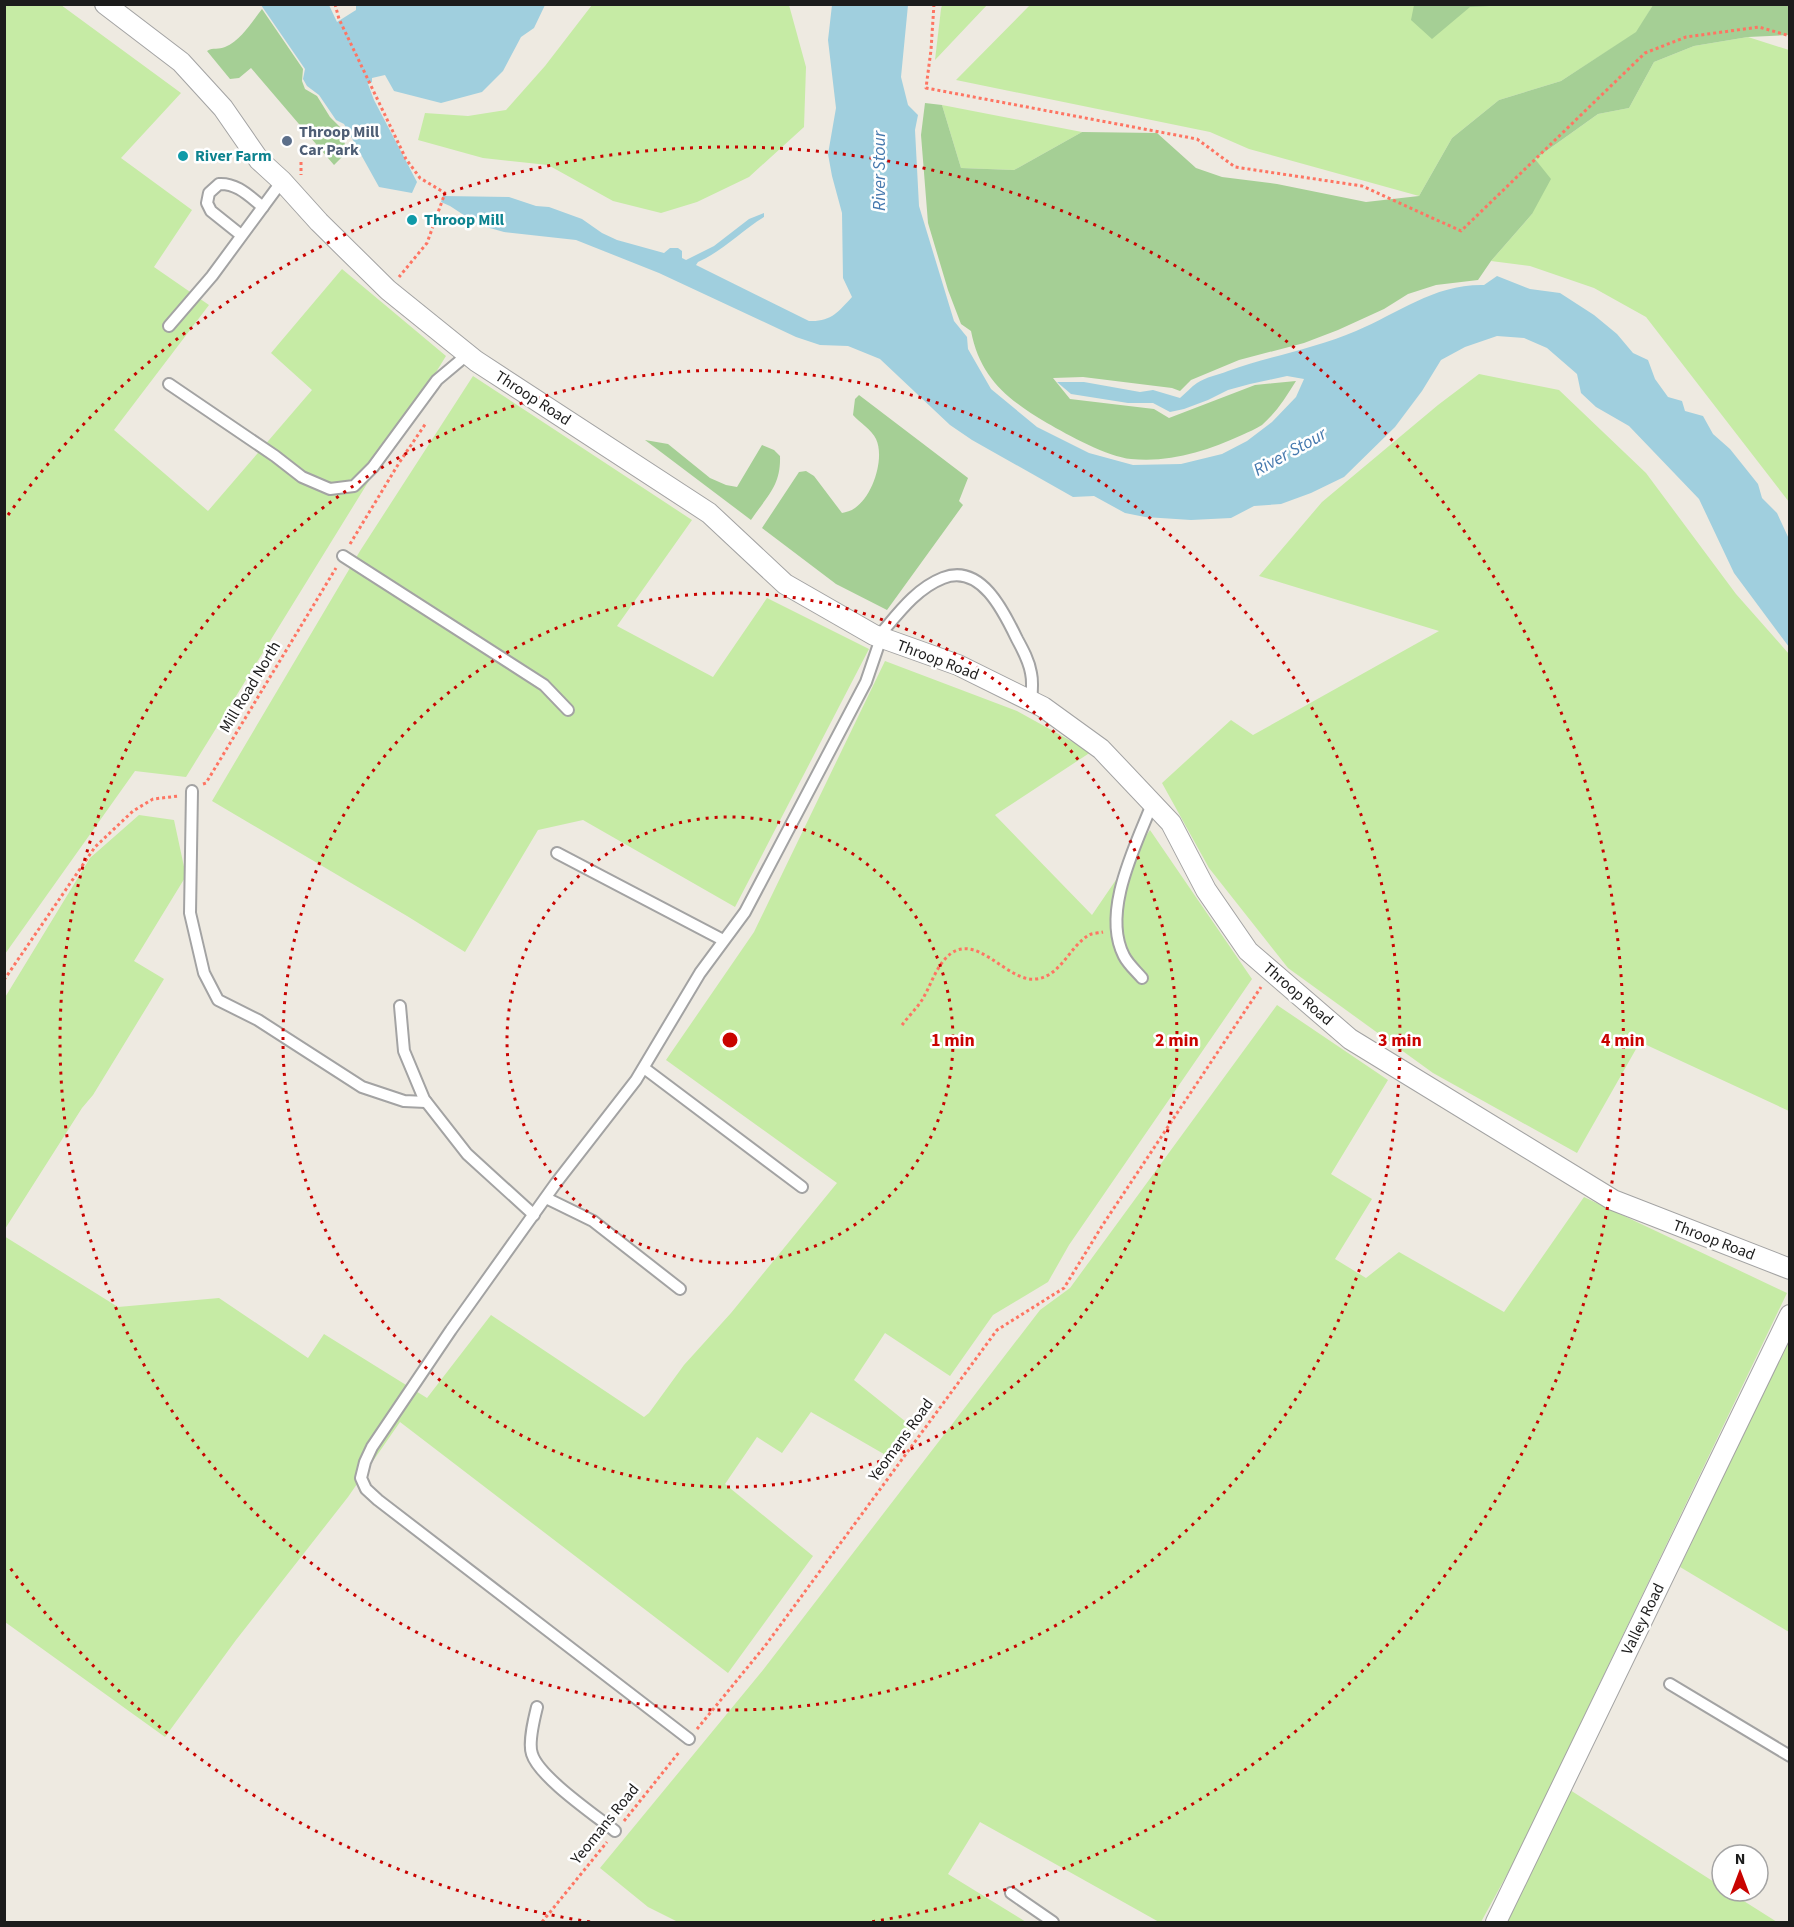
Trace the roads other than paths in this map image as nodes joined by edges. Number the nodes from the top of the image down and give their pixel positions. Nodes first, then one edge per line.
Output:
1 (105, 4) edge
2 (282, 181) junction
3 (262, 207) junction
4 (242, 235) junction
5 (169, 326) dead end
6 (468, 354) junction
7 (169, 384) dead end
8 (343, 556) road end
9 (880, 637) junction
10 (1031, 701) junction
11 (568, 710) dead end
12 (192, 791) road end
13 (1152, 804) junction
14 (557, 853) dead end
15 (723, 940) junction
16 (1142, 978) dead end
17 (400, 1006) dead end
18 (644, 1068) junction
19 (426, 1102) junction
20 (802, 1187) dead end
21 (546, 1198) junction
22 (534, 1215) junction
23 (1790, 1269) edge
24 (680, 1289) dead end
25 (1790, 1315) edge
26 (1670, 1684) dead end
27 (537, 1707) dead end
28 (689, 1739) road end
29 (1790, 1756) edge
30 (615, 1831) road end
31 (1011, 1893) dead end
32 (1053, 1923) edge
33 (1496, 1923) edge

1 - 2 street, Throop Road
2 - 3 lane
2 - 6 street, Throop Road
3 - 4 lane
3 - 4 lane
4 - 5 lane
6 - 7 lane
6 - 9 street, Throop Road
8 - 11 lane
9 - 10 street, Throop Road
9 - 10 lane
9 - 15 lane
10 - 13 street, Throop Road
12 - 19 lane
13 - 16 lane
13 - 23 street, Throop Road
14 - 15 lane
15 - 18 lane
17 - 19 lane
18 - 20 lane
18 - 21 lane
19 - 22 lane
21 - 22 lane
21 - 24 lane
22 - 28 lane
25 - 33 street, Valley Road
26 - 29 lane
27 - 30 lane
31 - 32 lane

